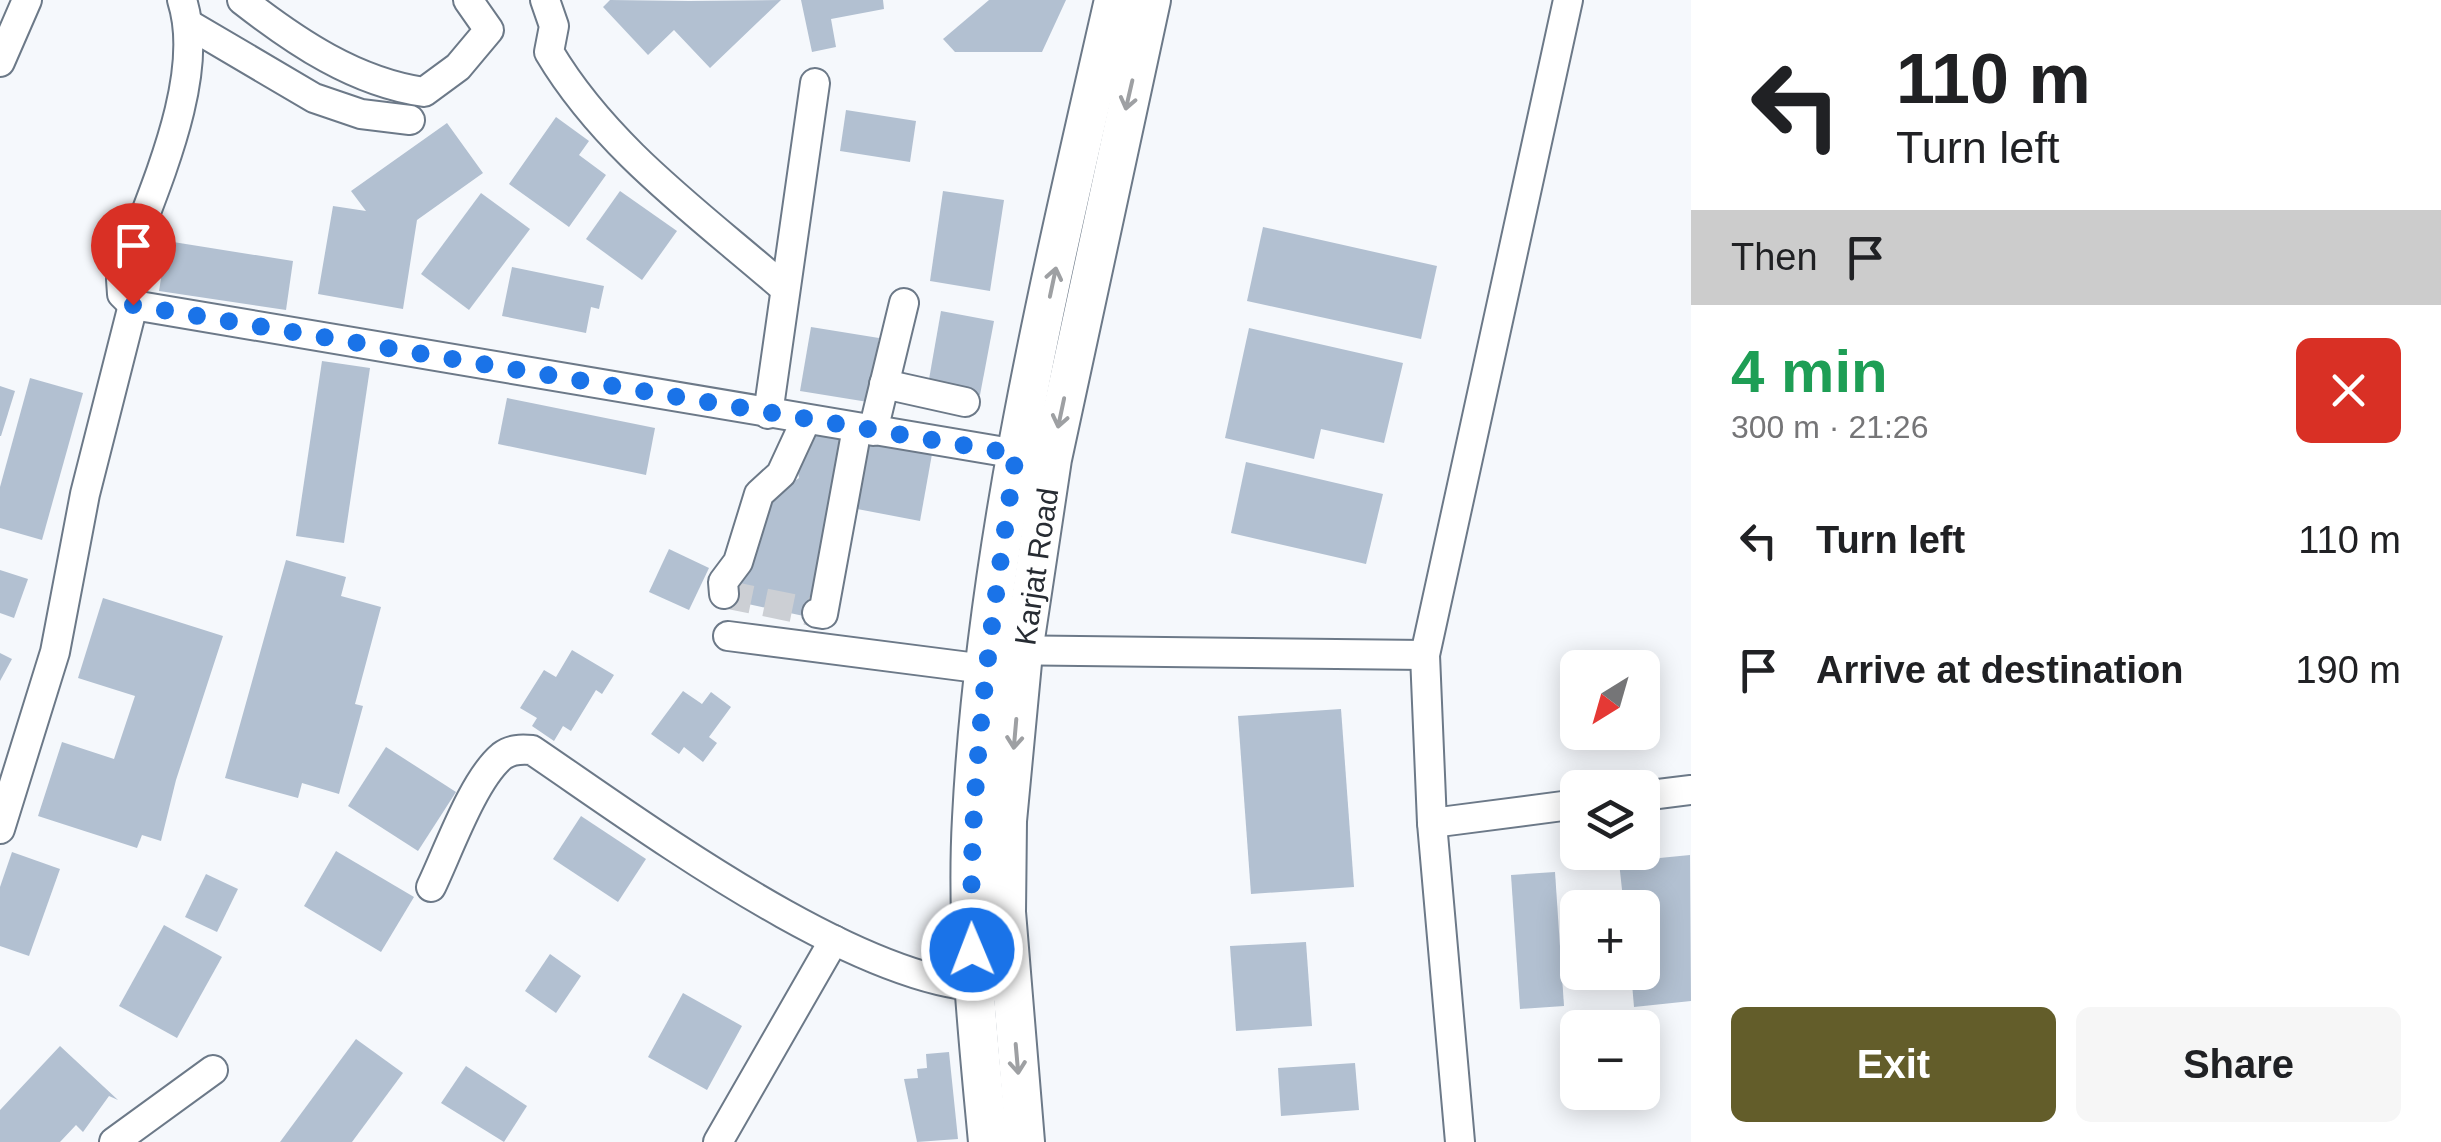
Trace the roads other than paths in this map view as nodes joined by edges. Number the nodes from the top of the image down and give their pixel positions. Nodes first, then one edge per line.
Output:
1 (27, 0) edge
2 (242, 0) edge
3 (468, 0) edge
4 (546, 0) edge
5 (1114, 0) edge
6 (1151, 0) edge
7 (1568, 0) edge
8 (186, 12) edge
9 (0, 62) edge
10 (815, 83) dead end
11 (410, 120) dead end
12 (783, 287) junction
13 (904, 303) dead end
14 (133, 305) junction
15 (884, 384) junction
16 (965, 402) dead end
17 (768, 414) junction
18 (806, 420) junction
19 (865, 430) junction
20 (1034, 457) junction
21 (724, 594) dead end
22 (817, 613) dead end
23 (728, 636) dead end
24 (1425, 655) junction
25 (998, 657) junction
26 (1691, 790) edge
27 (1660, 794) edge
28 (1560, 806) edge
29 (1432, 823) junction
30 (0, 830) edge
31 (431, 887) dead end
32 (834, 940) junction
33 (973, 987) junction
34 (1010, 987) junction
35 (212, 1070) dead end
36 (114, 1142) edge
37 (718, 1142) edge
38 (988, 1142) edge
39 (1025, 1142) edge
40 (1460, 1142) edge

1 - 9 street
2 - 3 street
4 - 12 street
20 -> 5 main road, Karjat Road
6 -> 20 main road, Karjat Road
7 - 24 street
8 - 11 street
8 - 14 street
10 - 12 street
12 - 17 street
13 - 15 street
14 - 17 street
14 - 30 street
15 - 16 street
15 - 19 street
17 - 18 street
18 - 19 street
18 - 21 street
19 - 20 street
19 - 22 street
20 - 25 main road, Karjat Road
23 - 25 street
24 - 25 street
24 - 29 street
25 - 33 main road, Karjat Road
25 -> 34 main road, Karjat Road
26 - 27 street
28 - 29 street
29 - 40 street
31 - 32 street
32 - 33 street
32 - 37 street
33 - 34 street
33 - 38 main road, Karjat Road
34 -> 39 main road, Karjat Road
35 - 36 street

